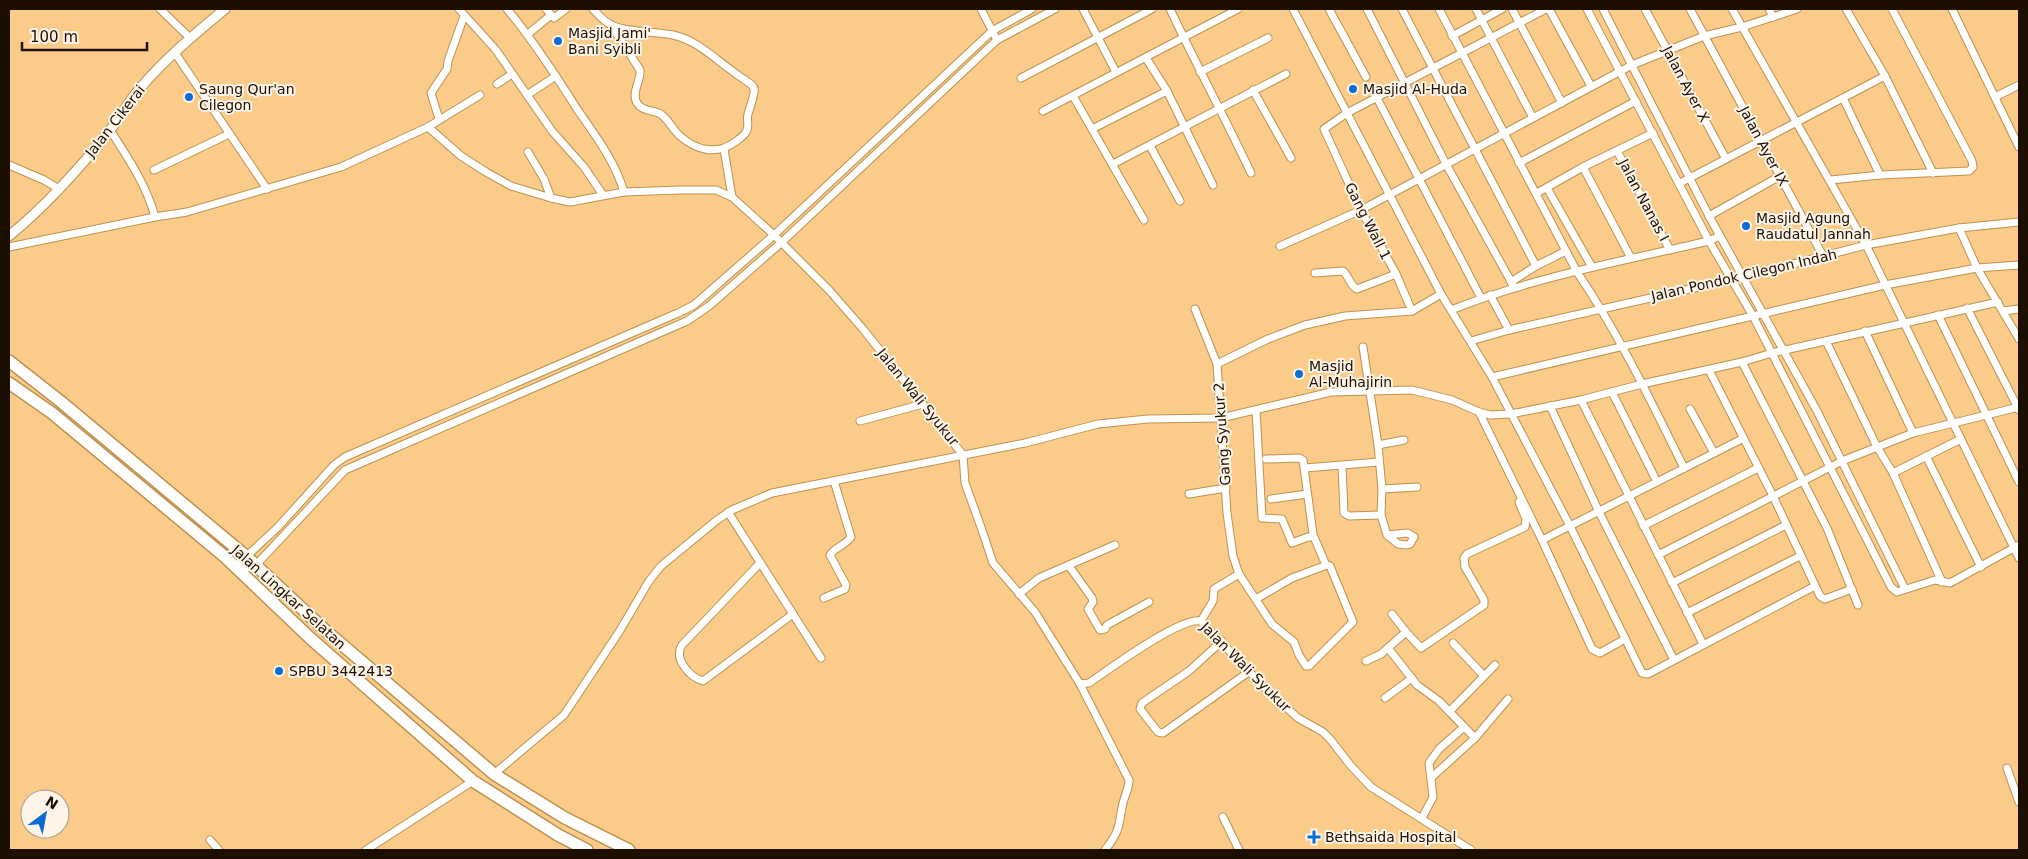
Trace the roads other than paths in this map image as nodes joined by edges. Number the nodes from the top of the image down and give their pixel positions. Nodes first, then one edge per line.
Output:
1 (160, 9) edge
2 (225, 9) edge
3 (458, 9) edge
4 (507, 9) edge
5 (546, 9) edge
6 (566, 9) edge
7 (593, 9) edge
8 (981, 9) edge
9 (1032, 9) edge
10 (1055, 9) edge
11 (1083, 9) edge
12 (1152, 9) edge
13 (1170, 9) edge
14 (1215, 9) edge
15 (1238, 9) edge
16 (1293, 9) edge
17 (1329, 9) edge
18 (1367, 9) edge
19 (1402, 9) edge
20 (1439, 9) edge
21 (1476, 9) edge
22 (1502, 9) edge
23 (1512, 9) edge
24 (1547, 9) edge
25 (1588, 9) edge
26 (1603, 9) edge
27 (1645, 9) edge
28 (1690, 9) edge
29 (1732, 9) edge
30 (1769, 9) edge
31 (1797, 9) edge
32 (1847, 9) edge
33 (1892, 9) edge
34 (1952, 9) edge
35 (464, 16) junction
36 (552, 17) junction
37 (1219, 17) junction
38 (1773, 18) junction
39 (1481, 20) junction
40 (1520, 23) junction
41 (611, 25) junction
42 (1742, 27) junction
43 (992, 31) junction
44 (528, 34) junction
45 (1452, 36) junction
46 (1704, 36) junction
47 (1099, 37) junction
48 (1183, 37) junction
49 (190, 38) junction
50 (1268, 38) dead end
51 (1491, 38) junction
52 (997, 40) junction
53 (1667, 50) junction
54 (175, 53) junction
55 (1462, 53) junction
56 (1146, 58) junction
57 (1632, 65) junction
58 (952, 67) junction
59 (1434, 68) junction
60 (1620, 71) junction
61 (1116, 72) junction
62 (1200, 72) junction
63 (512, 74) junction
64 (1286, 74) dead end
65 (556, 76) junction
66 (959, 76) junction
67 (1885, 76) junction
68 (1366, 77) dead end
69 (1021, 78) dead end
70 (498, 84) dead end
71 (1406, 84) junction
72 (2019, 85) edge
73 (1591, 86) junction
74 (1253, 90) junction
75 (1166, 91) junction
76 (480, 95) dead end
77 (527, 95) junction
78 (1074, 96) junction
79 (1995, 97) junction
80 (1377, 98) junction
81 (1844, 98) junction
82 (1636, 101) junction
83 (1562, 103) junction
84 (1220, 107) junction
85 (1043, 111) dead end
86 (1347, 113) junction
87 (1533, 118) junction
88 (439, 119) junction
89 (1797, 122) junction
90 (428, 127) junction
91 (1185, 127) junction
92 (1092, 129) junction
93 (110, 130) junction
94 (1653, 133) junction
95 (229, 134) junction
96 (1504, 134) junction
97 (1761, 141) junction
98 (1150, 146) junction
99 (2019, 146) edge
100 (1476, 148) junction
101 (724, 149) junction
102 (1617, 151) junction
103 (528, 152) dead end
104 (1291, 158) dead end
105 (1726, 159) junction
106 (1519, 163) junction
107 (1113, 164) junction
108 (1446, 164) junction
109 (9, 165) edge
110 (1583, 167) junction
111 (154, 170) dead end
112 (1251, 173) dead end
113 (1933, 173) junction
114 (1780, 176) junction
115 (1880, 176) junction
116 (1418, 178) junction
117 (1690, 178) junction
118 (1831, 180) junction
119 (1680, 183) junction
120 (1213, 186) dead end
121 (1547, 188) junction
122 (267, 189) junction
123 (59, 190) junction
124 (624, 192) junction
125 (1536, 193) junction
126 (603, 194) junction
127 (1388, 196) junction
128 (732, 197) junction
129 (551, 198) junction
130 (1180, 201) dead end
131 (1361, 210) junction
132 (1709, 216) junction
133 (155, 217) junction
134 (1144, 220) dead end
135 (2019, 222) edge
136 (1959, 228) junction
137 (774, 234) junction
138 (9, 236) edge
139 (1720, 236) junction
140 (1710, 241) junction
141 (782, 242) junction
142 (1866, 245) junction
143 (1280, 246) dead end
144 (9, 247) edge
145 (1670, 250) junction
146 (1566, 251) junction
147 (1823, 256) junction
148 (1631, 258) junction
149 (2019, 265) edge
150 (1536, 266) junction
151 (1592, 267) junction
152 (1977, 268) junction
153 (1578, 272) junction
154 (1315, 273) dead end
155 (1396, 274) junction
156 (1743, 277) junction
157 (1732, 280) junction
158 (1513, 285) junction
159 (1886, 285) junction
160 (1441, 294) junction
161 (1490, 294) junction
162 (1480, 298) junction
163 (1998, 302) junction
164 (1601, 308) junction
165 (1967, 308) junction
166 (1195, 309) dead end
167 (2019, 309) edge
168 (1451, 310) junction
169 (1412, 311) junction
170 (2003, 311) junction
171 (1764, 314) junction
172 (1938, 315) junction
173 (1754, 316) junction
174 (1904, 323) junction
175 (1509, 330) junction
176 (1865, 331) junction
177 (2019, 339) edge
178 (1471, 341) junction
179 (1826, 341) junction
180 (1363, 347) dead end
181 (1623, 347) junction
182 (1784, 351) junction
183 (1772, 353) junction
184 (9, 361) edge
185 (1742, 362) junction
186 (1217, 364) junction
187 (1709, 370) junction
188 (1492, 377) junction
189 (9, 383) edge
190 (1642, 384) junction
191 (1371, 392) junction
192 (1612, 392) junction
193 (1581, 400) junction
194 (922, 404) junction
195 (1550, 406) junction
196 (2019, 408) edge
197 (1690, 409) dead end
198 (1256, 410) junction
199 (1479, 412) junction
200 (1511, 414) junction
201 (1985, 415) junction
202 (1221, 418) junction
203 (860, 420) dead end
204 (1953, 422) junction
205 (1913, 433) junction
206 (1742, 439) junction
207 (1961, 439) junction
208 (1404, 440) dead end
209 (1378, 445) junction
210 (1877, 447) junction
211 (1714, 453) junction
212 (963, 455) junction
213 (1926, 456) junction
214 (1266, 459) dead end
215 (1842, 461) junction
216 (1379, 462) junction
217 (1342, 466) junction
218 (1830, 466) junction
219 (1305, 468) junction
220 (1684, 468) junction
221 (1758, 468) junction
222 (1893, 473) junction
223 (1804, 480) junction
224 (834, 481) junction
225 (1657, 482) junction
226 (2019, 482) edge
227 (1417, 486) dead end
228 (1516, 487) junction
229 (1226, 488) junction
230 (1382, 489) junction
231 (1189, 494) dead end
232 (1307, 494) junction
233 (1628, 496) junction
234 (1773, 496) junction
235 (1271, 499) dead end
236 (728, 512) junction
237 (1599, 512) junction
238 (1381, 515) junction
239 (1786, 525) junction
240 (1570, 526) junction
241 (1643, 526) junction
242 (1312, 534) dead end
243 (1387, 535) dead end
244 (1542, 540) junction
245 (1115, 545) dead end
246 (2017, 546) edge
247 (1658, 555) junction
248 (1800, 556) junction
249 (247, 557) junction
250 (2019, 558) edge
251 (760, 563) junction
252 (1326, 564) junction
253 (256, 565) junction
254 (1069, 566) junction
255 (1981, 567) junction
256 (237, 568) junction
257 (1239, 574) junction
258 (1942, 582) junction
259 (1672, 583) junction
260 (1815, 586) junction
261 (1852, 590) junction
262 (1901, 590) junction
263 (1019, 594) junction
264 (824, 598) dead end
265 (1256, 599) junction
266 (1149, 602) dead end
267 (1858, 605) dead end
268 (1687, 612) junction
269 (793, 614) junction
270 (1392, 614) dead end
271 (1201, 621) junction
272 (1406, 632) junction
273 (1626, 640) junction
274 (1222, 641) junction
275 (1453, 643) dead end
276 (1703, 644) junction
277 (1388, 648) junction
278 (822, 658) dead end
279 (1674, 660) junction
280 (1366, 662) dead end
281 (1495, 665) dead end
282 (1250, 671) junction
283 (1484, 676) junction
284 (1412, 678) junction
285 (1080, 684) junction
286 (1385, 698) dead end
287 (1508, 699) dead end
288 (1450, 711) junction
289 (1464, 728) junction
290 (1475, 738) junction
291 (2007, 768) dead end
292 (494, 774) junction
293 (1432, 777) junction
294 (473, 781) junction
295 (2019, 802) edge
296 (1223, 816) dead end
297 (1422, 818) junction
298 (210, 840) dead end
299 (218, 850) edge
300 (366, 850) edge
301 (586, 850) edge
302 (629, 850) edge
303 (1105, 850) edge
304 (1239, 850) edge
305 (1471, 850) edge

1 - 49 street
2 - 49 street, Jalan Cikerai
3 - 35 street
4 - 44 street
5 - 36 street
6 - 36 street
7 - 41 street
8 - 43 street
9 - 43 street
10 - 52 street
11 - 47 street
12 - 47 street
13 - 48 street
14 - 37 street
15 - 37 street
16 - 86 street
17 - 68 street
18 - 71 street
19 - 59 street
20 - 45 street
21 - 39 street
22 - 39 street
23 - 40 street
24 - 40 street
24 - 73 street
25 - 60 street
26 - 57 street
27 - 53 street, Jalan Ayer X
28 - 46 street, Jalan Ayer IX
29 - 42 street
30 - 38 street
31 - 38 street
32 - 67 street
33 - 113 street
34 - 79 street
35 - 63 street
35 - 88 street
36 - 44 street
37 - 48 street
38 - 42 street
39 - 45 street
39 - 51 street
40 - 51 street
40 - 83 street
41 - 101 street
41 - 101 street
42 - 46 street
42 - 89 street
43 - 52 street
43 - 58 street
44 - 65 street
45 - 55 street
46 - 53 street
46 - 97 street, Jalan Ayer IX
47 - 61 street
47 - 69 street
48 - 56 street
48 - 62 street
49 - 54 street, Jalan Cikerai
50 - 62 street
51 - 55 street
51 - 87 street
52 - 66 street
53 - 57 street
53 - 105 street, Jalan Ayer X
54 - 93 street, Jalan Cikerai
54 - 95 street
55 - 59 street
55 - 96 street
56 - 61 street
56 - 75 street
57 - 60 street
57 - 117 street
58 - 66 street
58 - 137 street
59 - 71 street
59 - 100 street
60 - 73 street
60 - 82 street
61 - 78 street
62 - 84 street
63 - 70 street
63 - 77 street
64 - 74 street
65 - 77 street
65 - 124 street
66 - 141 street
67 - 81 street
67 - 113 street
71 - 80 street
71 - 108 street
72 - 79 street
73 - 83 street
74 - 84 street
74 - 104 street
75 - 91 street
75 - 92 street
76 - 88 street
77 - 126 street
78 - 85 street
78 - 92 street
79 - 99 street
80 - 86 street
80 - 116 street
81 - 89 street
81 - 115 street
82 - 94 street
82 - 106 street
83 - 87 street
84 - 91 street
84 - 112 street
86 - 127 street
86 - 131 street, Gang Wall 1
87 - 96 street
88 - 90 street
89 - 97 street
89 - 118 street
90 - 122 street
90 - 129 street, Jalan Wali Syukur
91 - 98 street
91 - 120 street
92 - 107 street
93 - 123 street, Jalan Cikerai
93 - 133 street
94 - 102 street
94 - 119 street
95 - 111 street
95 - 122 street
96 - 100 street
96 - 106 street
97 - 105 street
97 - 114 street, Jalan Ayer IX
98 - 107 street
98 - 130 street
100 - 108 street
100 - 150 street
101 - 128 street
102 - 110 street
102 - 145 street, Jalan Nanas I
103 - 129 street
105 - 117 street
106 - 125 street
107 - 134 street
108 - 116 street
108 - 158 street
109 - 123 street
110 - 121 street
110 - 148 street
113 - 115 street
114 - 132 street
114 - 147 street, Jalan Ayer IX
115 - 118 street
116 - 127 street
116 - 162 street
117 - 119 street
117 - 132 street
118 - 142 street
119 - 140 street
121 - 125 street
121 - 151 street
122 - 133 street
123 - 138 street, Jalan Cikerai
124 - 126 street, Jalan Wali Syukur
124 - 128 street, Jalan Wali Syukur
125 - 146 street
126 - 129 street, Jalan Wali Syukur
127 - 131 street
127 - 160 street
128 - 137 street, Jalan Wali Syukur
131 - 143 street
131 - 155 street, Gang Wall 1
132 - 139 street
133 - 144 street
135 - 136 street, Jalan Pondok Cilegon Indah
136 - 142 street, Jalan Pondok Cilegon Indah
136 - 152 street
137 - 141 street, Jalan Wali Syukur
137 - 249 street
139 - 140 street
139 - 156 street
140 - 145 street
140 - 157 street
141 - 194 street, Jalan Wali Syukur
141 - 253 street
142 - 147 street, Jalan Pondok Cilegon Indah
142 - 159 street
145 - 148 street
146 - 150 street
146 - 153 street
147 - 156 street, Jalan Pondok Cilegon Indah
148 - 151 street
149 - 152 street
150 - 158 street
151 - 153 street
152 - 159 street
152 - 163 street
153 - 158 street
153 - 164 street
154 - 155 street
155 - 169 street, Gang Wall 1
156 - 157 street, Jalan Pondok Cilegon Indah
156 - 171 street
157 - 164 street, Jalan Pondok Cilegon Indah
157 - 173 street
158 - 161 street
159 - 171 street
159 - 174 street
160 - 168 street
160 - 169 street, Gang Syukur 2
161 - 162 street
161 - 175 street
162 - 168 street
163 - 165 street
163 - 170 street
164 - 175 street, Jalan Pondok Cilegon Indah
164 - 181 street
165 - 172 street
165 - 196 street
166 - 186 street
167 - 170 street
168 - 178 street
169 - 186 street, Gang Syukur 2
170 - 177 street
171 - 173 street
171 - 182 street
172 - 174 street
172 - 201 street
173 - 181 street
173 - 183 street
174 - 176 street
174 - 204 street
175 - 178 street, Jalan Pondok Cilegon Indah
176 - 179 street
176 - 205 street
178 - 188 street
179 - 182 street
179 - 210 street
180 - 191 street
181 - 188 street
181 - 190 street
182 - 183 street
182 - 215 street
183 - 185 street
183 - 218 street
184 - 249 highway, Jalan Lingkar Selatan
185 - 187 street
185 - 223 street
186 - 202 street, Gang Syukur 2
187 - 190 street
187 - 206 street
188 - 200 street
189 - 256 highway, Jalan Lingkar Selatan
190 - 192 street
190 - 220 street
191 - 198 street
191 - 199 street
191 - 209 street
192 - 193 street
192 - 225 street
193 - 195 street
193 - 233 street
194 - 203 street
194 - 212 street, Jalan Wali Syukur
195 - 200 street
195 - 237 street
196 - 201 street
197 - 211 street
198 - 202 street
198 - 252 street
199 - 200 street
199 - 228 street
200 - 240 street
201 - 204 street
201 - 226 street
202 - 212 street
202 - 229 street, Gang Syukur 2
204 - 205 street
204 - 207 street
205 - 210 street
206 - 211 street
206 - 221 street
207 - 213 street
207 - 246 street
208 - 209 street
209 - 216 street
210 - 215 street
210 - 222 street
211 - 220 street
212 - 224 street
212 - 263 street, Jalan Wali Syukur
213 - 222 street
213 - 255 street
214 - 219 street
215 - 218 street
215 - 262 street
216 - 217 street
216 - 230 street
217 - 219 street
217 - 238 street
218 - 223 street
218 - 262 street
219 - 232 street
220 - 225 street
221 - 234 street
221 - 241 street
222 - 258 street
223 - 234 street
223 - 261 street
224 - 236 street
224 - 264 street
225 - 233 street
227 - 230 street
228 - 244 street
228 - 272 street
229 - 231 street
229 - 257 street, Gang Syukur 2
230 - 238 street
232 - 235 street
232 - 242 street
233 - 237 street
233 - 241 street
234 - 239 street
234 - 247 street
236 - 251 street
236 - 292 street
237 - 240 street
237 - 279 street
238 - 243 street
239 - 248 street
239 - 259 street
240 - 244 street
240 - 273 street
241 - 247 street
244 - 273 street
245 - 254 street
246 - 250 street
246 - 255 street
247 - 259 street
248 - 260 street
248 - 268 street
249 - 253 highway, Jalan Lingkar Selatan
249 - 256 street
251 - 269 street
251 - 269 street
252 - 265 street
252 - 265 street, Gang Syukur 2
253 - 256 street
253 - 292 highway, Jalan Lingkar Selatan
254 - 263 street
254 - 266 street
255 - 258 street
256 - 294 highway, Jalan Lingkar Selatan
257 - 265 street, Gang Syukur 2
257 - 271 street
258 - 262 street
259 - 268 street
260 - 261 street
260 - 276 street
261 - 267 street
263 - 285 street, Jalan Wali Syukur
268 - 276 street
269 - 278 street
270 - 272 street
271 - 274 street, Jalan Wali Syukur
271 - 285 street, Jalan Wali Syukur
272 - 277 street
273 - 279 street
274 - 282 street, Jalan Wali Syukur
274 - 282 street
275 - 283 street
276 - 279 street
277 - 280 street
277 - 284 street
281 - 283 street
282 - 297 street, Jalan Wali Syukur
283 - 288 street
284 - 286 street
284 - 288 street
285 - 303 street
287 - 290 street
288 - 289 street
289 - 290 street
289 - 293 street
290 - 293 street
291 - 295 street
292 - 302 highway, Jalan Lingkar Selatan
293 - 297 street
294 - 300 street
294 - 301 highway, Jalan Lingkar Selatan
296 - 304 street
297 - 305 street, Jalan Wali Syukur
298 - 299 street

